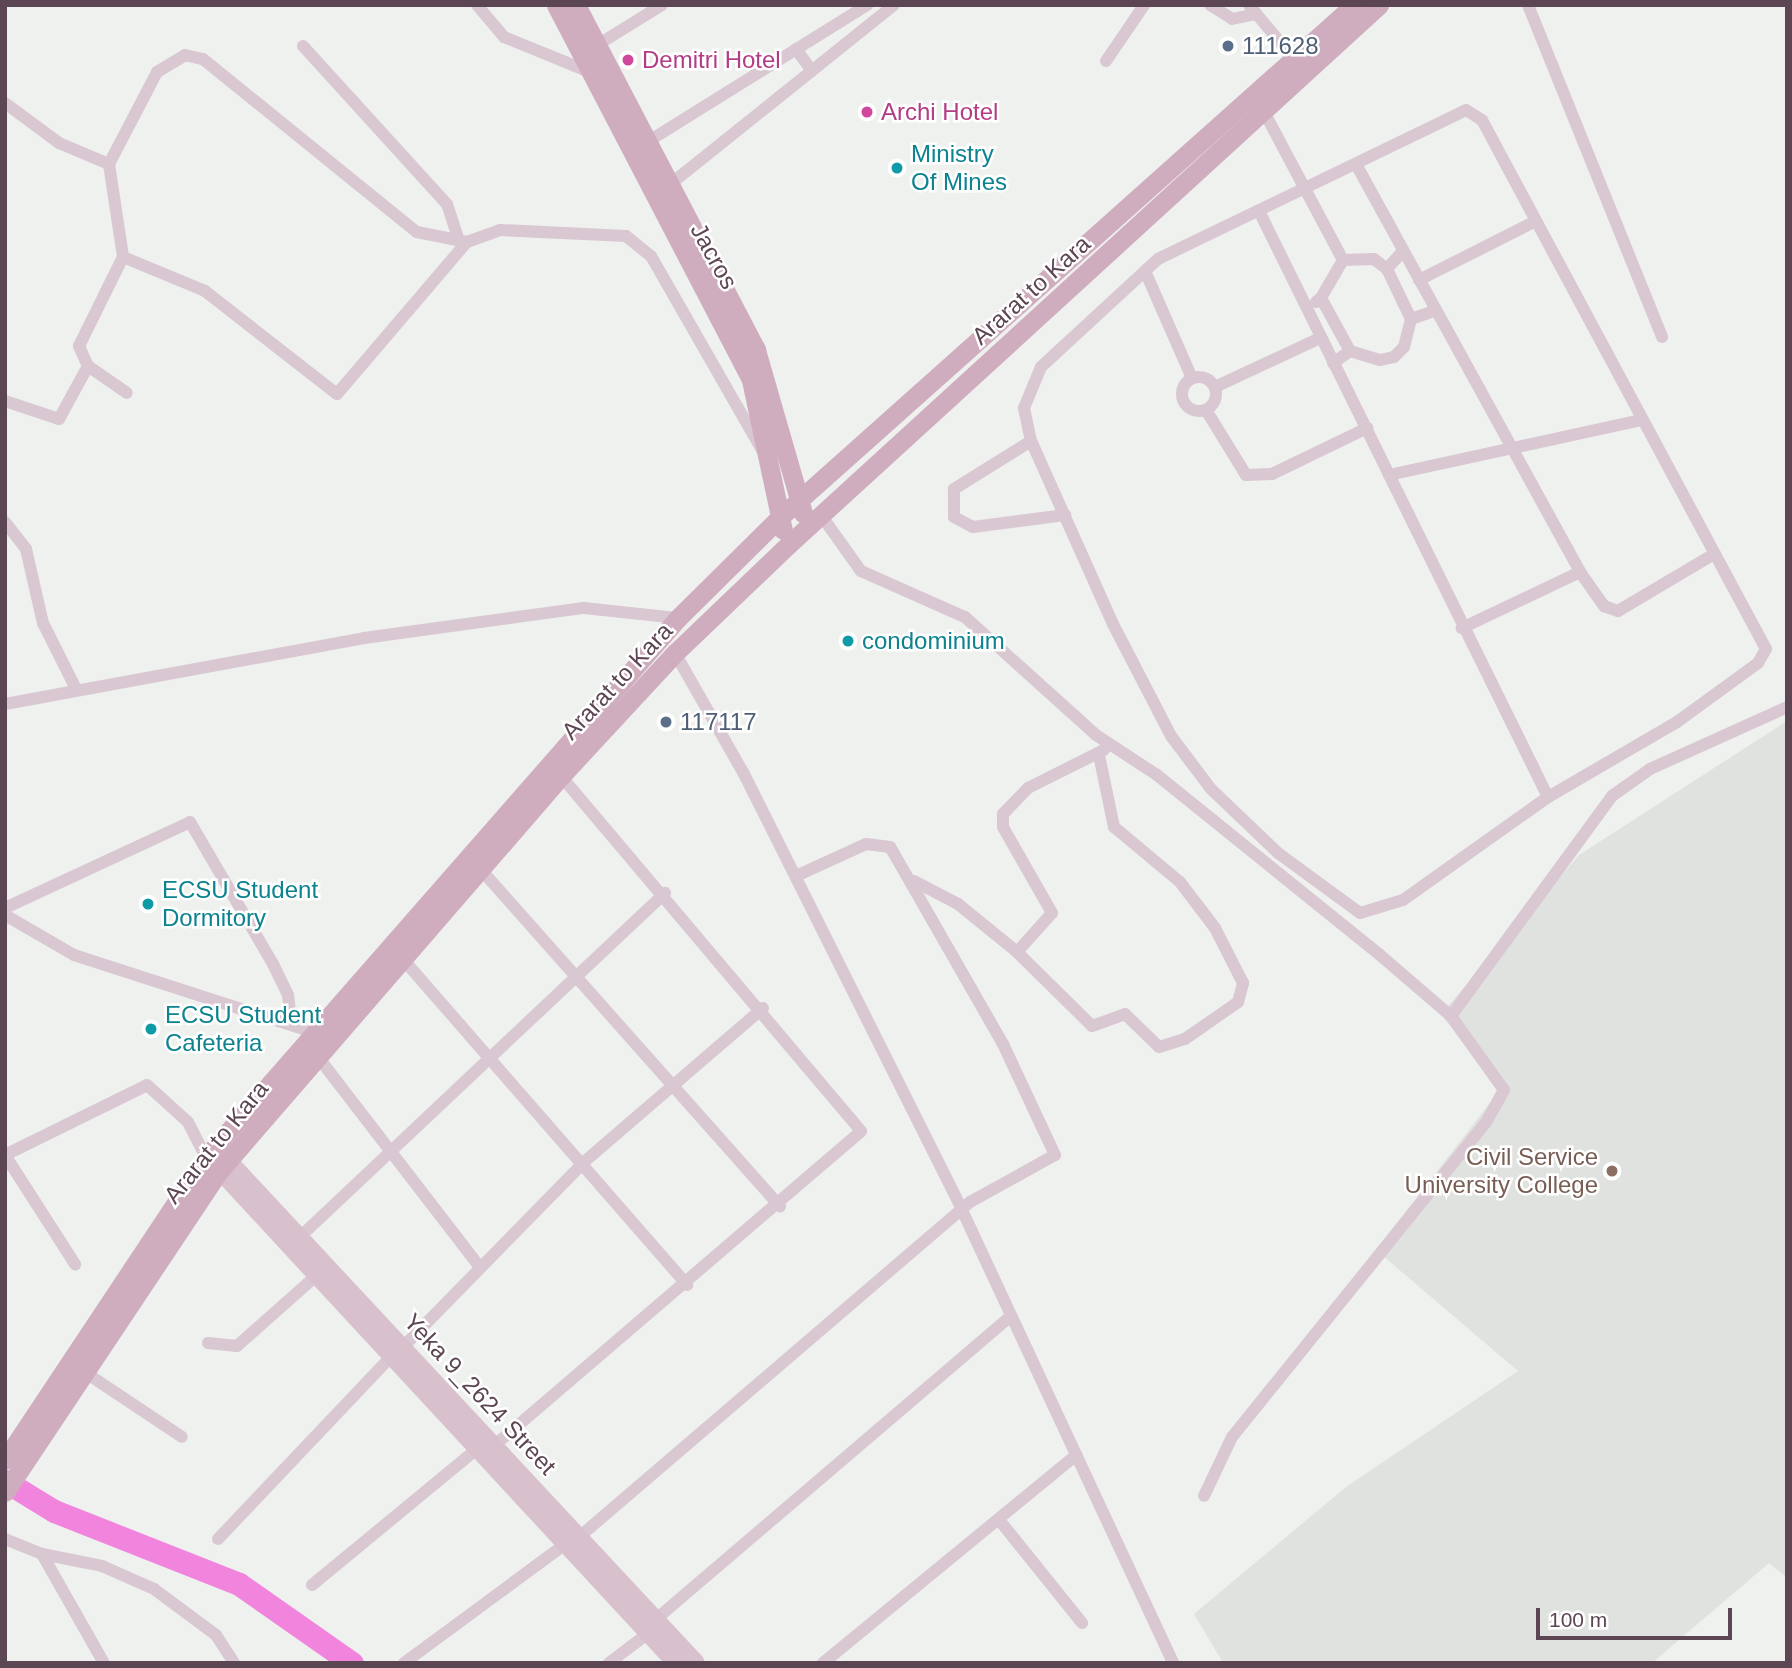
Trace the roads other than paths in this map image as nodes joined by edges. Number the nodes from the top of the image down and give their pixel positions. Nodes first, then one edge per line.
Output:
1 (477, 5) edge
2 (556, 5) edge
3 (576, 5) edge
4 (662, 5) edge
5 (867, 5) edge
6 (894, 5) edge
7 (1144, 5) edge
8 (1210, 5) edge
9 (1354, 5) edge
10 (1379, 5) edge
11 (1528, 5) edge
12 (1253, 10) edge
13 (303, 46) dead end
14 (594, 47) junction
15 (796, 50) junction
16 (1295, 60) junction
17 (1105, 61) dead end
18 (585, 70) junction
19 (812, 71) junction
20 (5, 103) edge
21 (1260, 105) junction
22 (643, 144) junction
23 (108, 164) junction
24 (1357, 166) junction
25 (668, 186) junction
26 (1308, 190) junction
27 (1260, 213) junction
28 (1536, 221) junction
29 (462, 238) junction
30 (1403, 251) junction
31 (123, 257) junction
32 (1343, 260) junction
33 (1387, 269) junction
34 (1145, 271) junction
35 (1419, 280) junction
36 (1321, 299) junction
37 (1306, 308) junction
38 (1434, 310) junction
39 (1411, 319) junction
40 (1662, 337) dead end
41 (1320, 338) junction
42 (1350, 351) junction
43 (1333, 363) junction
44 (88, 366) junction
45 (1192, 378) junction
46 (1215, 387) junction
47 (127, 393) dead end
48 (5, 401) edge
49 (1206, 410) junction
50 (1642, 420) junction
51 (1367, 428) junction
52 (1031, 441) junction
53 (1510, 449) junction
54 (764, 453) junction
55 (1390, 475) junction
56 (800, 503) junction
57 (1065, 515) junction
58 (779, 518) junction
59 (815, 521) junction
60 (5, 522) edge
61 (788, 545) junction
62 (1714, 554) junction
63 (1580, 572) junction
64 (678, 618) junction
65 (1462, 628) junction
66 (675, 653) junction
67 (75, 687) junction
68 (5, 704) edge
69 (1787, 707) edge
70 (1109, 744) junction
71 (1099, 755) junction
72 (561, 776) junction
73 (1548, 797) junction
74 (473, 861) junction
75 (796, 876) junction
76 (914, 881) junction
77 (665, 892) junction
78 (5, 908) edge
79 (5, 915) edge
80 (1017, 952) junction
81 (402, 958) junction
82 (579, 974) junction
83 (763, 1008) junction
84 (1451, 1016) junction
85 (291, 1021) junction
86 (312, 1032) junction
87 (490, 1055) junction
88 (318, 1057) junction
89 (673, 1081) junction
90 (391, 1151) junction
91 (5, 1155) edge
92 (217, 1159) junction
93 (584, 1162) junction
94 (262, 1205) junction
95 (780, 1207) junction
96 (962, 1210) junction
97 (302, 1235) junction
98 (75, 1264) dead end
99 (479, 1266) junction
100 (317, 1276) junction
101 (133, 1278) junction
102 (687, 1285) junction
103 (1010, 1316) junction
104 (208, 1343) dead end
105 (397, 1352) junction
106 (86, 1373) junction
107 (182, 1437) dead end
108 (487, 1446) junction
109 (1076, 1455) junction
110 (11, 1468) edge
111 (5, 1492) edge
112 (1203, 1496) dead end
113 (1000, 1521) junction
114 (5, 1539) edge
115 (218, 1539) dead end
116 (571, 1542) junction
117 (42, 1554) junction
118 (312, 1585) dead end
119 (1082, 1623) dead end
120 (651, 1627) junction
121 (104, 1663) edge
122 (234, 1663) edge
123 (404, 1663) edge
124 (609, 1663) edge
125 (676, 1663) edge
126 (696, 1663) edge
127 (823, 1663) edge
128 (1173, 1663) edge

1 - 18 street
2 - 18 main road, Jacros
3 - 14 main road, Jacros
4 - 14 street
5 - 15 street
6 - 19 street
7 - 17 street
8 - 12 street
9 - 16 main road, Ararat to Kara
10 - 21 main road, Ararat to Kara
11 - 40 street
12 - 16 street
13 - 29 street
14 - 22 main road, Jacros
15 - 19 street
15 - 22 street
16 - 21 main road, Ararat to Kara
18 - 54 main road, Jacros
19 - 25 street
20 - 23 street
21 - 26 street
21 - 56 main road, Ararat to Kara
21 - 59 main road, Ararat to Kara
22 - 25 main road, Jacros
23 - 29 street
23 - 31 street
24 - 26 street
24 - 28 street
24 - 30 street
25 - 56 main road, Jacros
26 - 27 street
26 - 32 street
27 - 34 street
27 - 37 street
28 - 35 street
28 - 50 street
29 - 31 street
29 - 54 street
30 - 33 street
30 - 35 street
31 - 44 street
32 - 33 street
32 - 36 street
33 - 39 street
34 - 45 street
34 - 52 street
35 - 38 street
36 - 37 street
36 - 42 street
37 - 41 street
38 - 39 street
38 - 53 street
39 - 42 street
41 - 43 street
41 - 46 street
42 - 43 street
43 - 51 street
44 - 47 street
44 - 48 street
45 - 46 street
45 - 49 street
46 - 49 street
49 - 51 street
50 - 53 street
50 - 62 street
51 - 55 street
52 - 57 street
52 - 57 street
53 - 55 street
53 - 63 street
54 - 58 main road, Jacros
55 - 65 street
56 - 58 main road, Ararat to Kara
56 - 59 main road, Jacros
57 - 73 street
58 - 61 main road, Jacros
58 - 64 main road, Ararat to Kara
59 - 61 main road, Ararat to Kara
59 - 70 street
60 - 67 street
61 - 66 main road, Ararat to Kara
62 - 63 street
62 - 73 street
63 - 65 street
64 - 67 street
64 - 74 main road, Ararat to Kara
65 - 73 street
66 - 72 main road, Ararat to Kara
66 - 75 street
67 - 68 street
69 - 84 street
70 - 71 street
70 - 84 street
71 - 80 street
71 - 80 street
72 - 74 main road, Ararat to Kara
72 - 77 street
74 - 81 main road, Ararat to Kara
74 - 82 street
74 - 86 main road, Ararat to Kara
75 - 76 street
75 - 96 street
76 - 80 street
76 - 96 street
77 - 82 street
77 - 83 street
78 - 85 street
79 - 85 street
81 - 87 street
81 - 88 main road, Ararat to Kara
82 - 87 street
82 - 89 street
83 - 89 street
83 - 95 street
84 - 112 street
85 - 86 street
86 - 92 main road, Ararat to Kara
87 - 90 street
87 - 93 street
88 - 90 street
88 - 92 main road, Ararat to Kara
89 - 93 street
89 - 95 street
90 - 97 street
90 - 99 street
91 - 92 street
91 - 98 street
92 - 94 main road, Yeka 9_2624 Street
92 - 101 main road, Ararat to Kara
93 - 99 street
93 - 102 street
94 - 97 main road, Yeka 9_2624 Street
94 - 100 main road, Yeka 9_2624 Street
95 - 102 street
96 - 103 street
96 - 116 street
97 - 105 main road, Yeka 9_2624 Street
99 - 105 street
100 - 104 street
100 - 105 main road, Yeka 9_2624 Street
101 - 106 main road, Ararat to Kara
101 - 110 main road, Ararat to Kara
102 - 108 street
103 - 109 street
103 - 120 street
105 - 108 main road, Yeka 9_2624 Street
105 - 115 street
106 - 107 street
106 - 110 main road, Ararat to Kara
108 - 116 main road, Yeka 9_2624 Street
108 - 118 street
109 - 113 street
109 - 128 street
110 - 111 main road, Ararat to Kara
113 - 119 street
113 - 127 street
114 - 117 street
116 - 120 main road, Yeka 9_2624 Street
116 - 123 street
117 - 121 street
117 - 122 street
120 - 124 street
120 - 125 main road, Yeka 9_2624 Street
120 - 126 main road, Yeka 9_2624 Street

